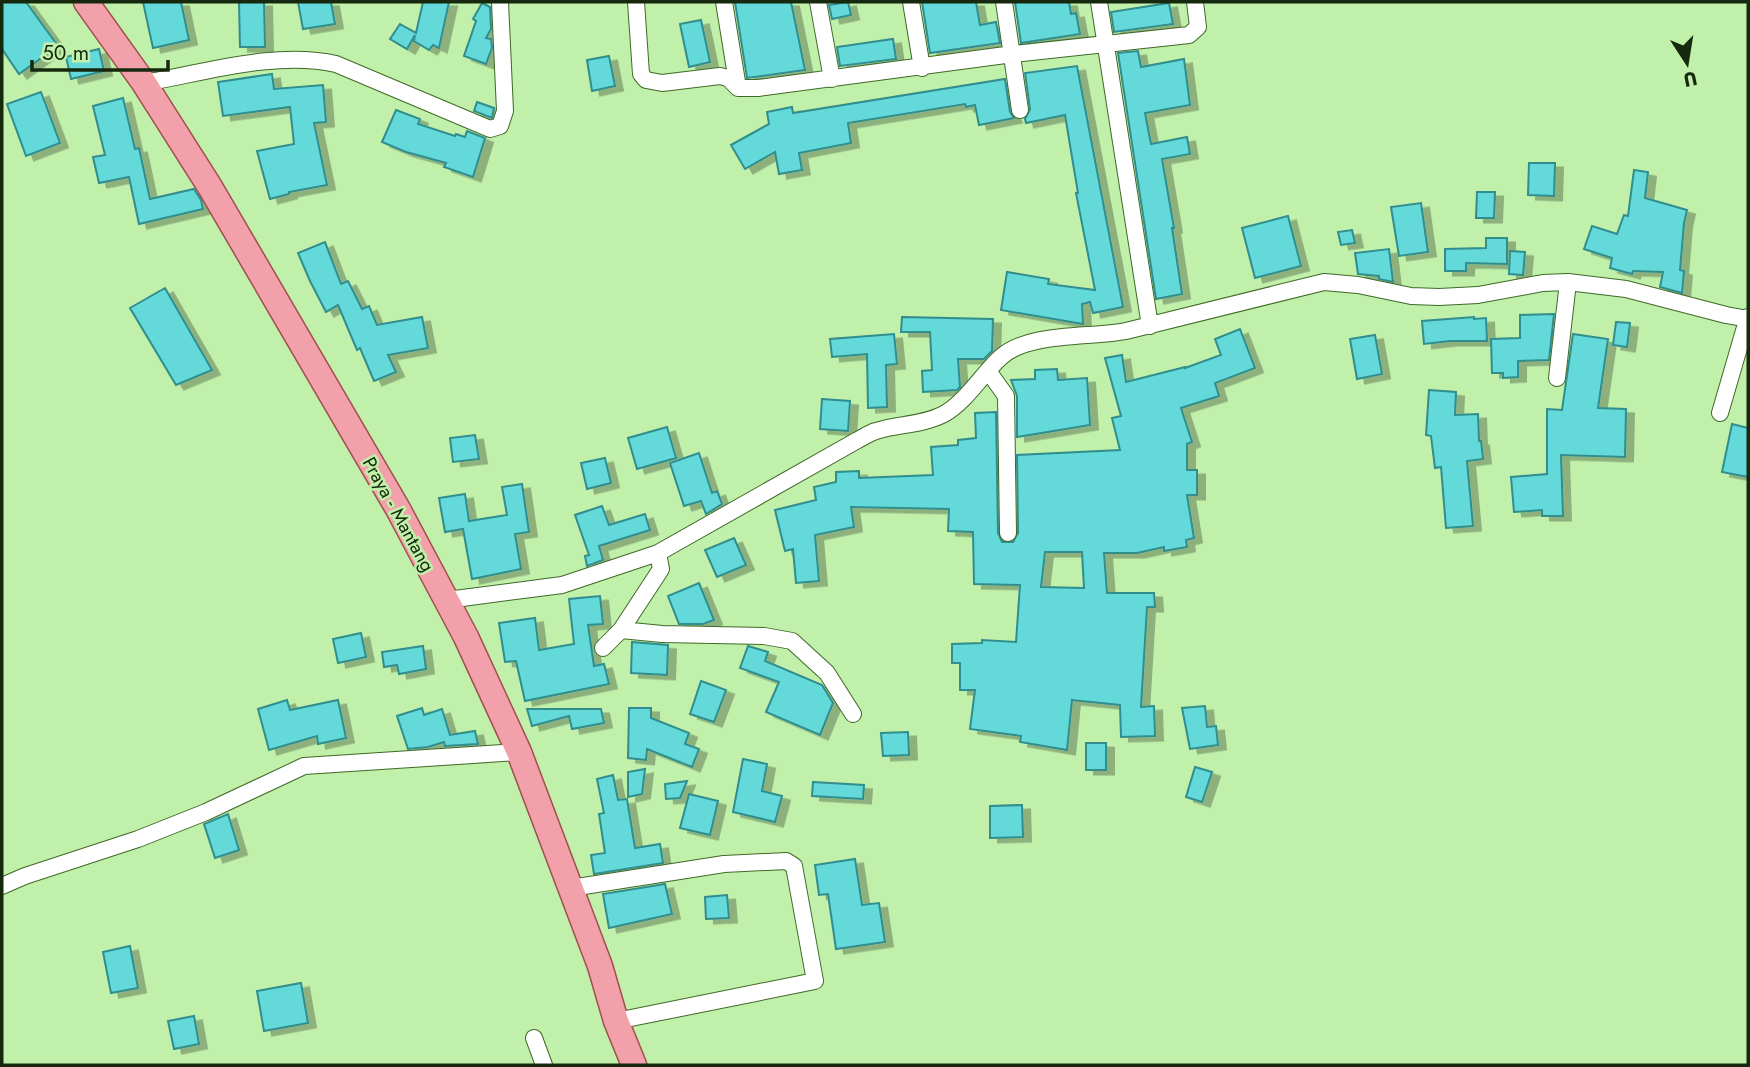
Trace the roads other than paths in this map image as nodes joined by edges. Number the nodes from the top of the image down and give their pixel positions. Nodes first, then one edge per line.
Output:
1 (86, 2) edge
2 (500, 2) edge
3 (636, 2) edge
4 (724, 2) edge
5 (818, 2) edge
6 (911, 2) edge
7 (1004, 2) edge
8 (1099, 2) edge
9 (1195, 2) edge
10 (1106, 44) junction
11 (1013, 54) junction
12 (922, 68) junction
13 (832, 79) junction
14 (144, 83) junction
15 (738, 88) junction
16 (1020, 110) dead end
17 (1568, 282) junction
18 (1748, 318) edge
19 (1150, 326) junction
20 (988, 371) junction
21 (1558, 378) dead end
22 (1720, 413) dead end
23 (1008, 533) dead end
24 (659, 552) junction
25 (447, 600) junction
26 (621, 630) junction
27 (603, 648) dead end
28 (853, 714) dead end
29 (519, 752) junction
30 (2, 886) edge
31 (571, 888) junction
32 (616, 1021) junction
33 (534, 1038) dead end
34 (544, 1065) edge
35 (634, 1065) edge

1 - 14 main road, Praya - Mantang
2 - 14 street
3 - 15 street
4 - 15 street
5 - 13 street
6 - 12 street
7 - 11 street
8 - 10 street
9 - 10 street
10 - 11 street
10 - 19 street
11 - 12 street
11 - 16 street
12 - 13 street
13 - 15 street
14 - 25 main road, Praya - Mantang
17 - 18 street
17 - 19 street
17 - 21 street
18 - 22 street
19 - 20 street
20 - 23 street
20 - 24 street
24 - 25 street
24 - 26 street
25 - 29 main road, Praya - Mantang
26 - 27 street
26 - 28 street
29 - 30 street
29 - 31 main road, Praya - Mantang
31 - 32 main road, Praya - Mantang
31 - 32 street
32 - 35 main road, Praya - Mantang
33 - 34 street

